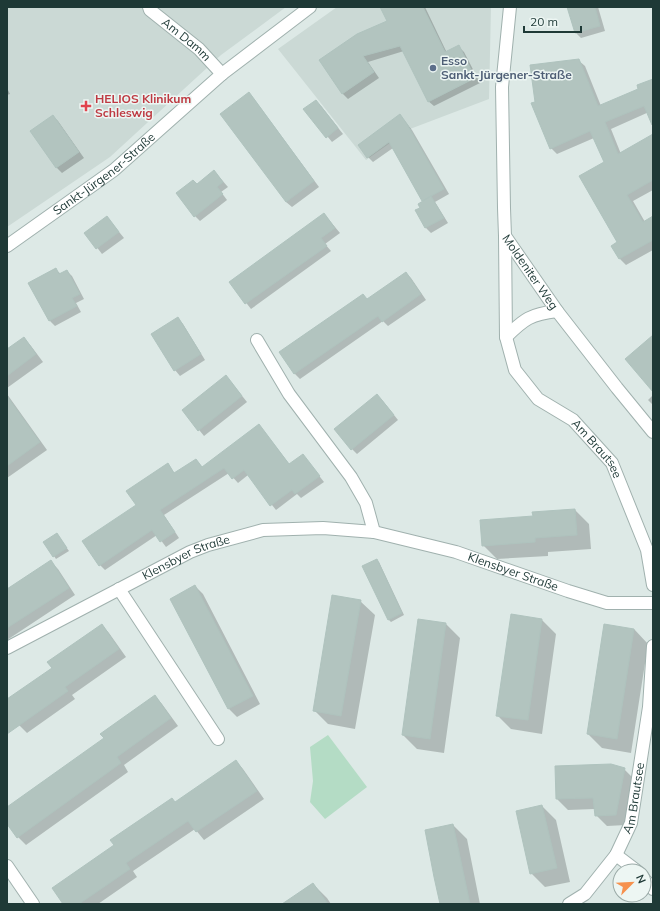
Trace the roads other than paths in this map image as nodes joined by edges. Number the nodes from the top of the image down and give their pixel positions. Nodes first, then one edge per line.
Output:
1 (149, 7) edge
2 (310, 7) edge
3 (510, 7) edge
4 (222, 74) junction
5 (506, 236) junction
6 (7, 246) edge
7 (557, 311) junction
8 (506, 337) junction
9 (258, 340) dead end
10 (653, 432) edge
11 (374, 532) junction
12 (653, 585) edge
13 (120, 589) junction
14 (653, 603) edge
15 (653, 646) edge
16 (7, 648) edge
17 (651, 707) edge
18 (218, 739) dead end
19 (616, 855) junction
20 (626, 863) edge
21 (7, 866) edge
22 (33, 904) edge
23 (569, 904) edge

1 - 4 street, Am Damm
2 - 4 street, Sankt-Jürgener-Straße
3 - 5 street, Moldeniter Weg
4 - 6 street, Sankt-Jürgener-Straße
5 - 7 street, Moldeniter Weg
5 - 8 street, Am Brautsee
7 - 8 street
7 - 10 street, Moldeniter Weg
8 - 12 street, Am Brautsee
9 - 11 street
11 - 13 street, Klensbyer Straße
11 - 14 street, Klensbyer Straße
13 - 16 street, Klensbyer Straße
13 - 18 street
15 - 17 street, Am Brautsee
17 - 19 street, Am Brautsee
19 - 20 street
19 - 23 street, Am Brautsee
21 - 22 street

